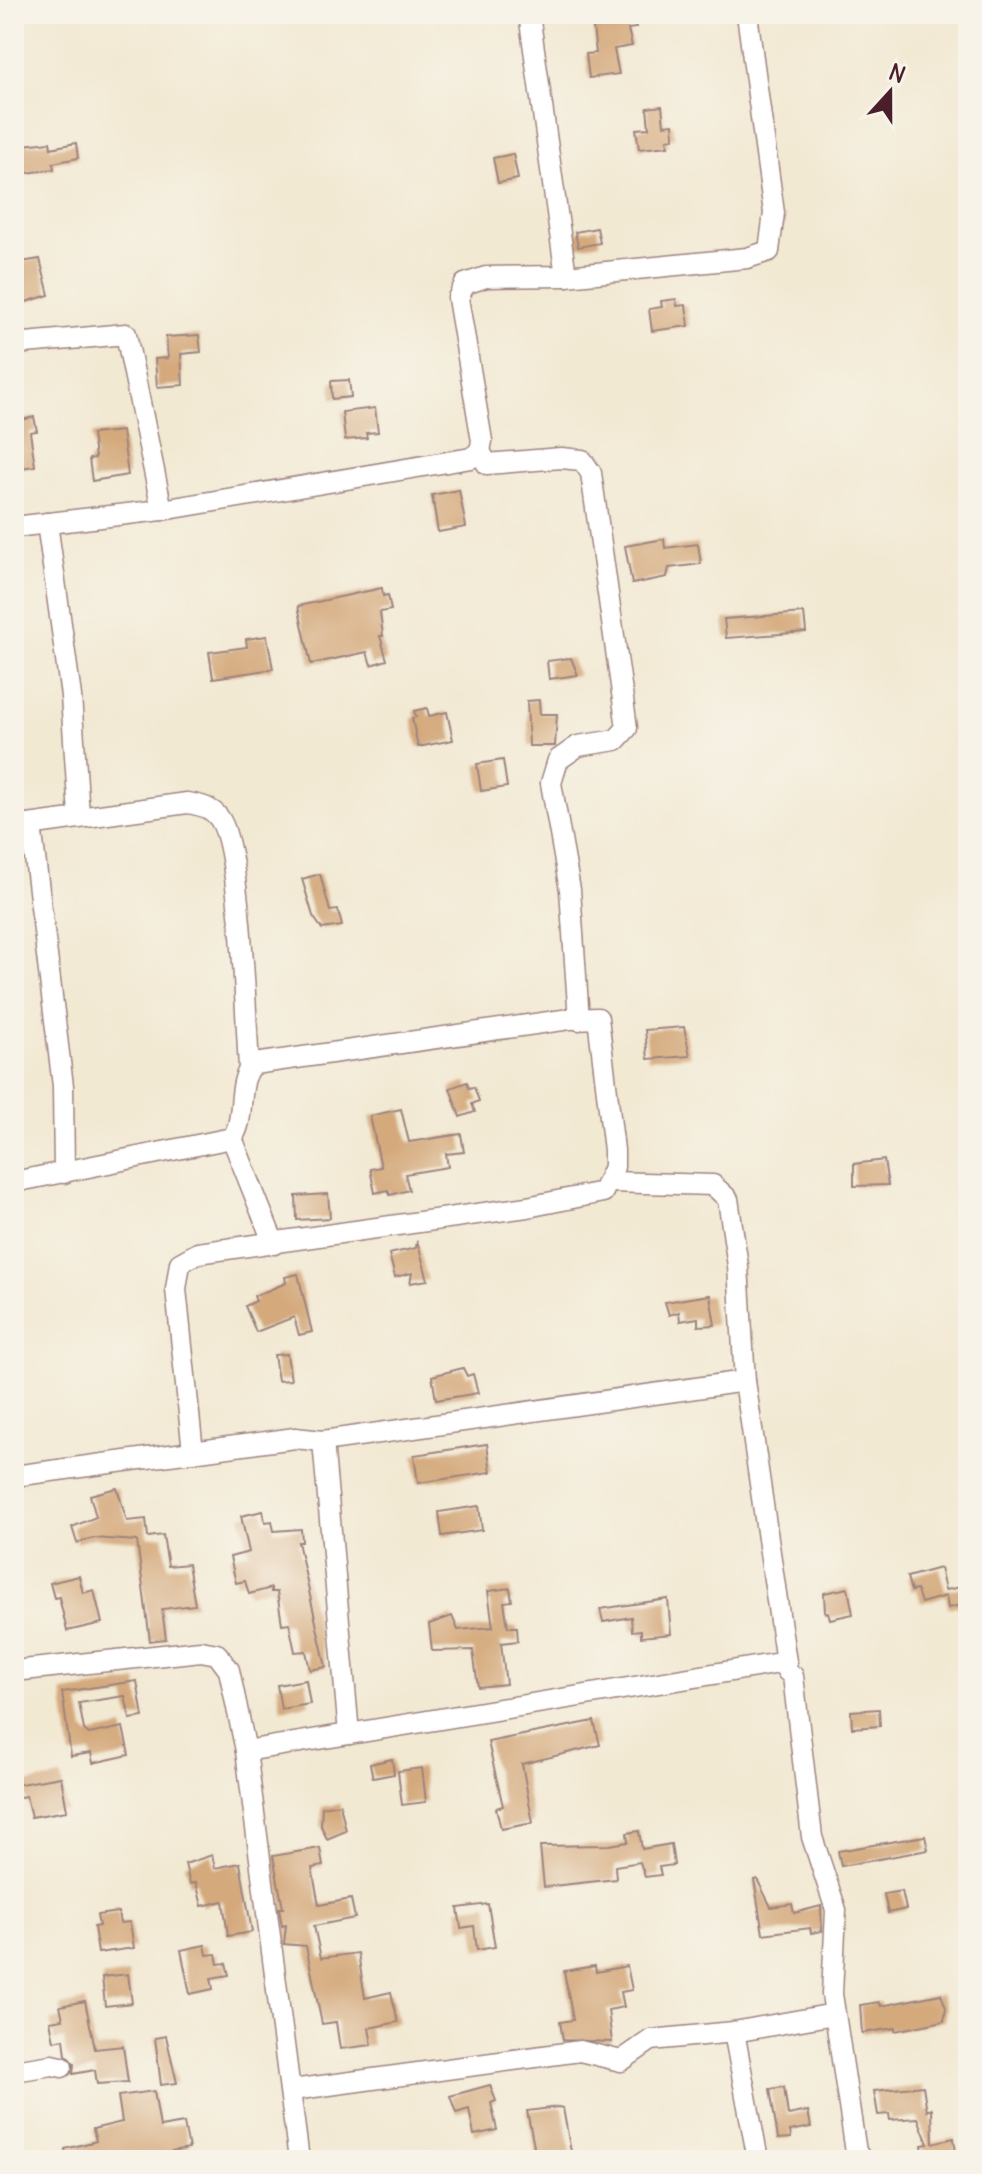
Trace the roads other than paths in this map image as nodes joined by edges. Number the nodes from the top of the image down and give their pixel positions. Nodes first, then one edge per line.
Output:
1 (529, 14) edge
2 (747, 14) edge
3 (566, 276) junction
4 (14, 344) edge
5 (480, 451) junction
6 (162, 510) junction
7 (47, 523) junction
8 (14, 527) edge
9 (79, 815) junction
10 (22, 826) edge
11 (579, 1020) junction
12 (249, 1068) junction
13 (232, 1138) junction
14 (64, 1173) junction
15 (14, 1182) edge
16 (610, 1182) junction
17 (274, 1244) junction
18 (745, 1381) junction
19 (323, 1441) junction
20 (193, 1452) junction
21 (14, 1476) edge
22 (786, 1662) junction
23 (14, 1671) edge
24 (349, 1734) junction
25 (246, 1751) junction
26 (834, 2014) junction
27 (734, 2032) junction
28 (62, 2067) dead end
29 (14, 2071) edge
30 (292, 2090) junction
31 (299, 2160) edge
32 (758, 2160) edge
33 (862, 2160) edge

1 - 3 street
2 - 3 street
3 - 5 street
4 - 6 street
5 - 6 street
5 - 11 street
6 - 7 street
7 - 8 street
7 - 9 street
9 - 10 street
9 - 12 street
10 - 14 street
11 - 12 street
11 - 16 street
12 - 13 street
13 - 14 street
13 - 17 street
14 - 15 street
16 - 17 street
16 - 18 street
17 - 20 street
18 - 19 street
18 - 22 street
19 - 20 street
19 - 24 street
20 - 21 street
22 - 24 street
22 - 26 street
23 - 25 street
24 - 25 street
25 - 30 street
26 - 27 street
26 - 33 street
27 - 30 street
27 - 32 street
28 - 29 street
30 - 31 street

